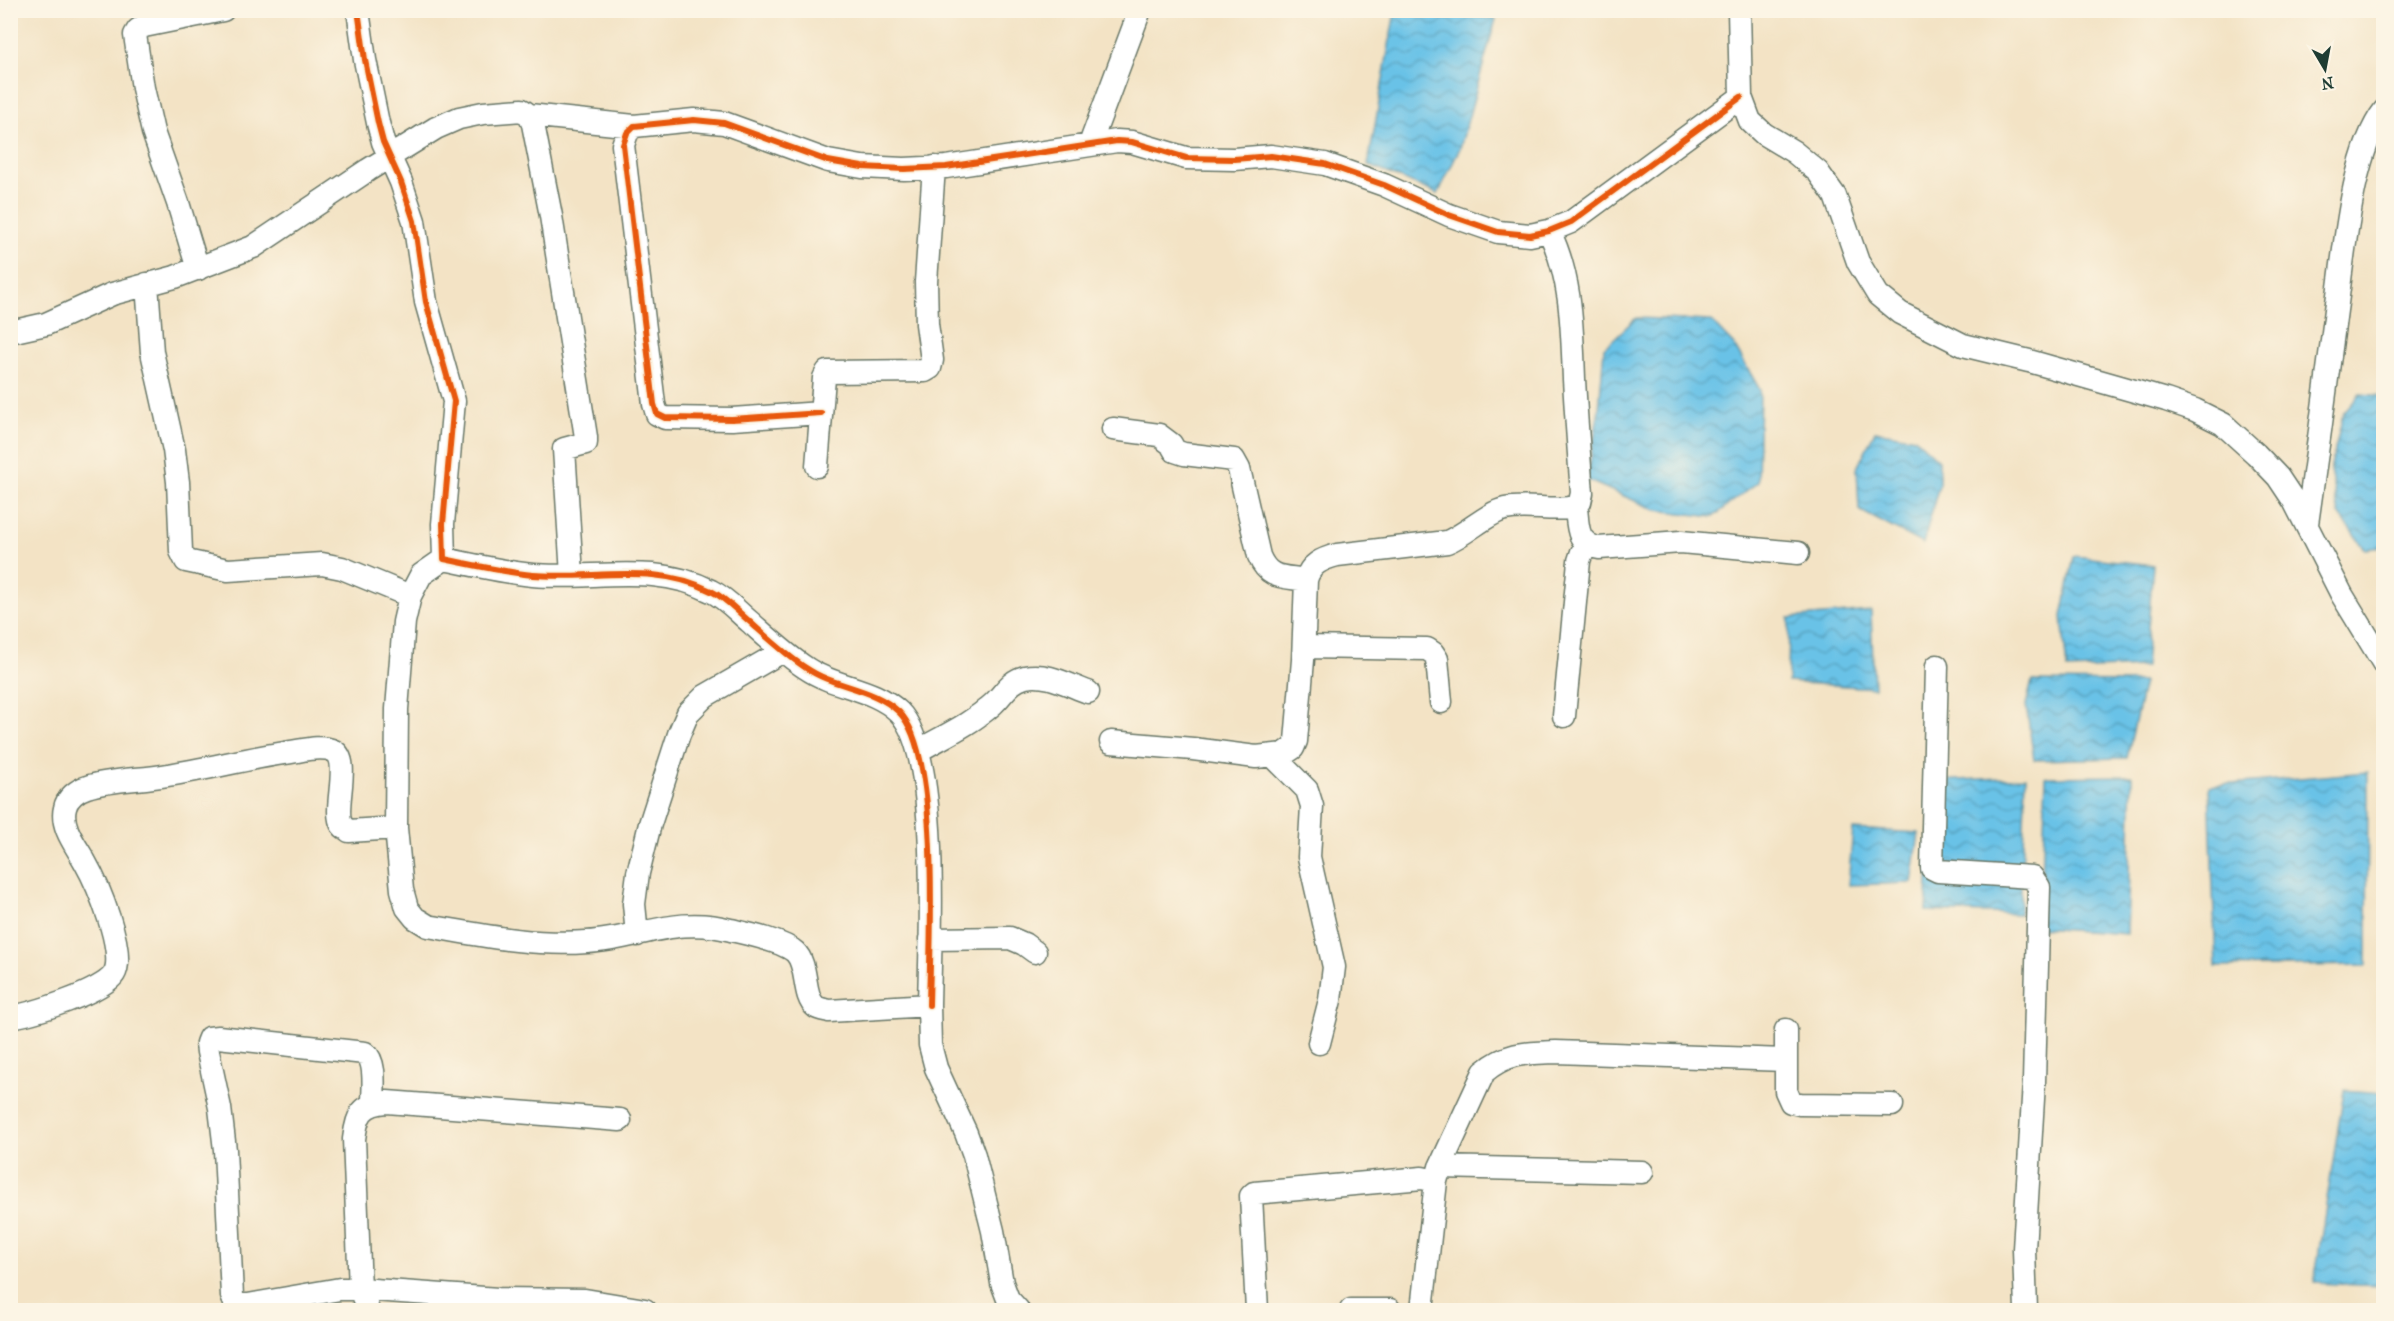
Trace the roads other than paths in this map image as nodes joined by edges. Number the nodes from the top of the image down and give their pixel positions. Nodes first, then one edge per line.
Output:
1 (223, 10) edge
2 (358, 10) edge
3 (1140, 10) edge
4 (1739, 10) edge
5 (1741, 97) junction
6 (2384, 111) edge
7 (529, 115) junction
8 (634, 126) junction
9 (1090, 144) junction
10 (390, 158) junction
11 (934, 167) junction
12 (1549, 231) junction
13 (198, 269) junction
14 (147, 284) junction
15 (10, 332) edge
16 (821, 413) junction
17 (1113, 429) dead end
18 (817, 466) dead end
19 (1576, 507) junction
20 (2307, 524) junction
21 (1589, 547) junction
22 (1798, 553) dead end
23 (444, 559) junction
24 (572, 575) junction
25 (1306, 580) junction
26 (410, 596) junction
27 (1304, 647) junction
28 (783, 651) junction
29 (2384, 664) edge
30 (1937, 666) dead end
31 (1088, 692) dead end
32 (1441, 702) dead end
33 (1564, 716) dead end
34 (1111, 742) dead end
35 (918, 751) junction
36 (1273, 756) junction
37 (396, 828) junction
38 (637, 935) junction
39 (930, 939) junction
40 (1035, 952) dead end
41 (928, 1005) junction
42 (10, 1017) edge
43 (1786, 1030) dead end
44 (1319, 1043) dead end
45 (1785, 1060) junction
46 (373, 1103) junction
47 (1892, 1105) dead end
48 (620, 1120) dead end
49 (1642, 1172) dead end
50 (1438, 1174) junction
51 (360, 1289) junction
52 (368, 1311) edge
53 (645, 1311) edge
54 (1018, 1311) edge
55 (1257, 1311) edge
56 (1351, 1311) edge
57 (1390, 1311) edge
58 (1422, 1311) edge
59 (2026, 1311) edge

1 - 13 street
2 - 10 street
3 - 9 street
4 - 5 street
5 - 12 street
5 - 20 street
6 - 20 street
7 - 8 street
7 - 10 street
7 - 24 street
8 - 11 street
8 - 16 street
9 - 11 street
9 - 12 street
10 - 13 street
10 - 23 street
11 - 16 street
12 - 19 street
13 - 14 street
14 - 15 street
14 - 26 street
16 - 18 street
17 - 25 street
19 - 21 street
19 - 25 street
20 - 29 street
21 - 22 street
21 - 33 street
23 - 24 street
23 - 26 street
24 - 28 street
25 - 27 street
26 - 37 street
27 - 32 street
27 - 36 street
28 - 35 street
28 - 38 street
30 - 59 street
31 - 35 street
34 - 36 street
35 - 39 street
36 - 44 street
37 - 38 street
37 - 42 street
38 - 41 street
39 - 40 street
39 - 41 street
41 - 54 street
43 - 45 street
45 - 47 street
45 - 50 street
46 - 48 street
46 - 51 street
46 - 51 street
49 - 50 street
50 - 55 street
50 - 58 street
51 - 52 street
51 - 53 street
56 - 57 street

